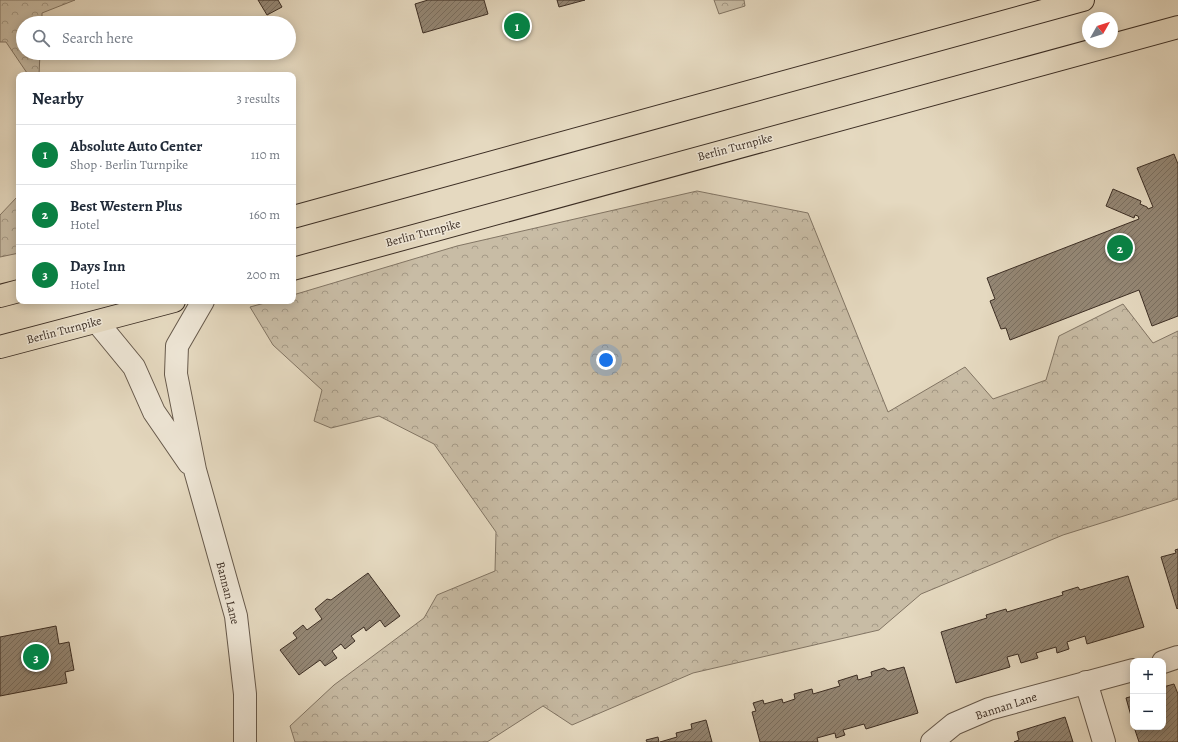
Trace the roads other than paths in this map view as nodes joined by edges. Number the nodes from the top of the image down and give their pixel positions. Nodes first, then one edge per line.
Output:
1 (1083, 0) edge
2 (1178, 27) edge
3 (296, 216) edge
4 (296, 268) edge
5 (16, 292) edge
6 (0, 296) edge
7 (163, 304) edge
8 (201, 304) edge
9 (97, 322) junction
10 (0, 347) edge
11 (195, 470) junction
12 (1178, 658) edge
13 (1166, 661) edge
14 (1130, 671) edge
15 (1086, 682) junction
16 (245, 742) edge
17 (932, 742) edge
18 (1104, 742) edge

1 - 3 highway
2 - 4 highway, Berlin Turnpike
5 - 6 highway
7 - 9 highway, Berlin Turnpike
8 - 11 street, Bannan Lane
9 - 10 highway, Berlin Turnpike
9 - 11 street, Bannan Lane
11 - 16 street, Bannan Lane
12 - 13 street
14 - 15 street, Bannan Lane
15 - 17 street, Bannan Lane
15 - 18 street

